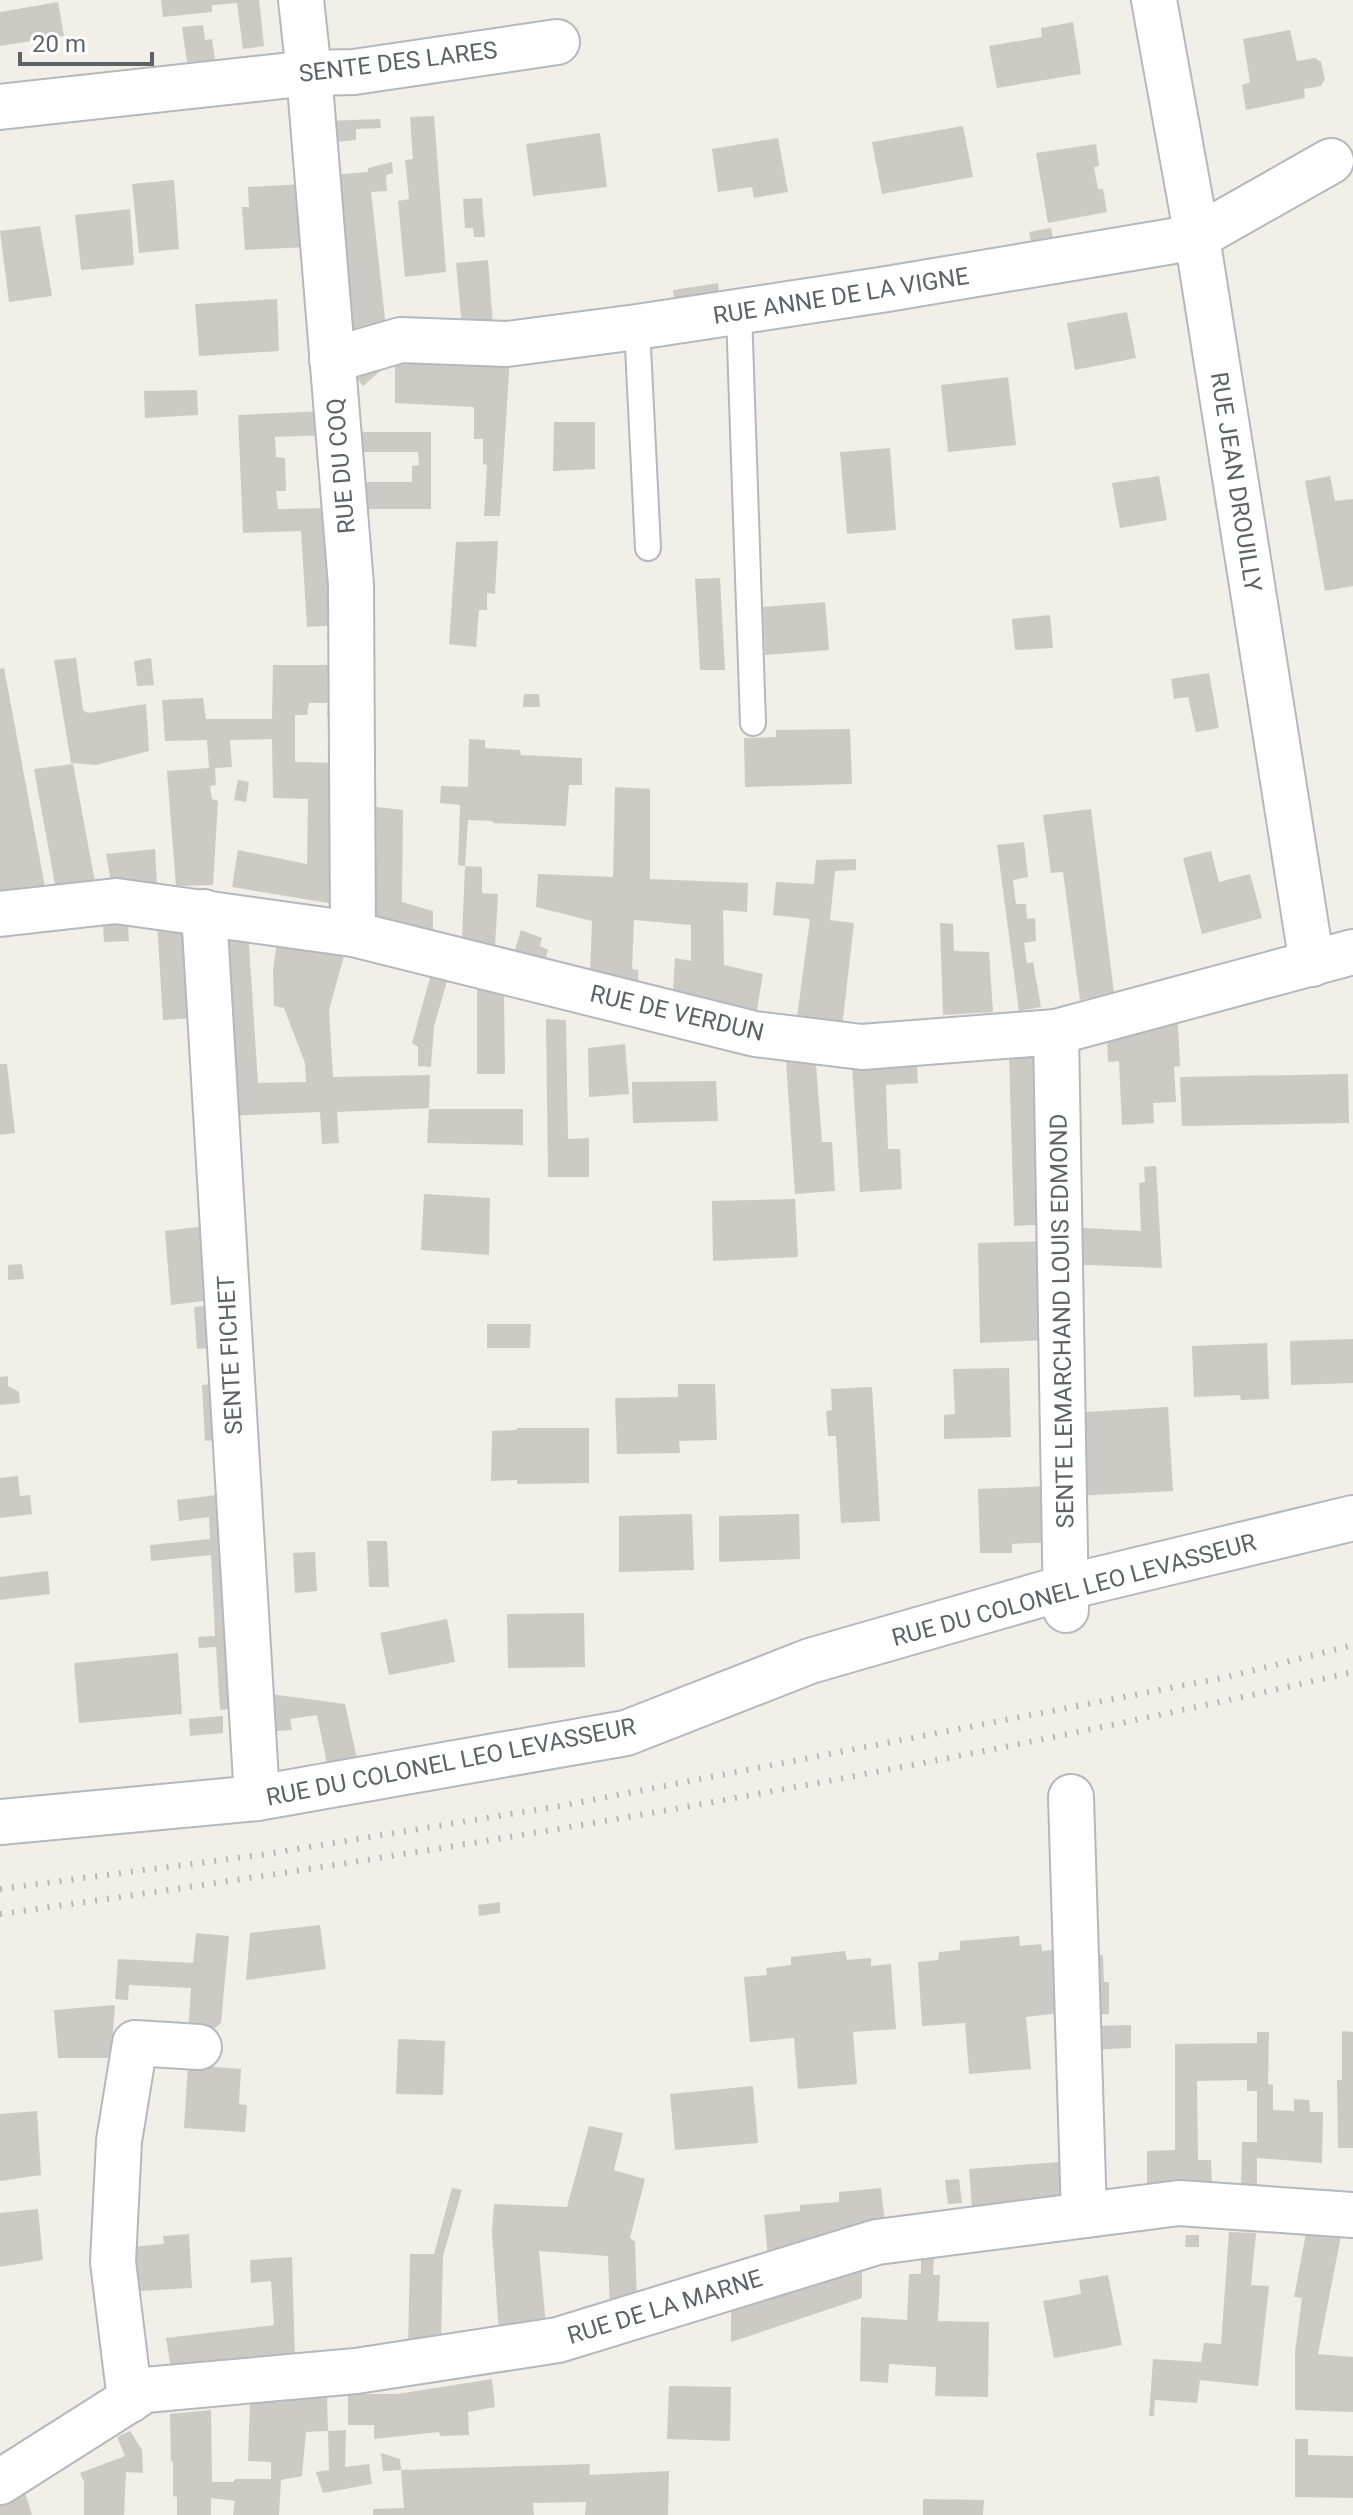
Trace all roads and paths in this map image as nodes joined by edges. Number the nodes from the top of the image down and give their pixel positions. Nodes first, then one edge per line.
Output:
1 (301, 0) edge
2 (1154, 0) edge
3 (557, 42) dead end
4 (309, 73) junction
5 (0, 107) edge
6 (1331, 161) dead end
7 (1197, 237) junction
8 (739, 313) junction
9 (637, 327) junction
10 (332, 360) junction
11 (648, 548) dead end
12 (753, 723) dead end
13 (204, 912) junction
14 (0, 914) edge
15 (353, 934) junction
16 (1333, 958) edge
17 (1056, 1032) junction
18 (1353, 1518) edge
19 (1066, 1599) junction
20 (1071, 1797) dead end
21 (257, 1798) junction
22 (0, 1822) edge
23 (199, 2047) dead end
24 (1084, 2215) junction
25 (1353, 2215) edge
26 (130, 2400) junction
27 (0, 2482) edge

1 - 4 street, RUE DU COQ
2 - 7 street, RUE JEAN DROUILLY
3 - 4 street, SENTE DES LARES
4 - 5 street, SENTE DES LARES
4 - 10 street, RUE DU COQ
6 - 7 street, RUE ANNE DE LA VIGNE
7 - 8 street, RUE ANNE DE LA VIGNE
7 - 16 street, RUE JEAN DROUILLY
8 - 9 street, RUE ANNE DE LA VIGNE
8 - 12 lane
9 - 10 street, RUE ANNE DE LA VIGNE
9 - 11 lane
10 - 15 street, RUE DU COQ
13 - 14 street, RUE DE VERDUN
13 - 15 street, RUE DE VERDUN
13 - 21 street, SENTE FICHET
15 - 17 street, RUE DE VERDUN
16 - 17 street, RUE DE VERDUN
17 - 19 street, SENTE LEMARCHAND LOUIS EDMOND
18 - 19 street, RUE DU COLONEL LEO LEVASSEUR
19 - 21 street, RUE DU COLONEL LEO LEVASSEUR
20 - 24 street
21 - 22 street, RUE DU COLONEL LEO LEVASSEUR
23 - 26 street
24 - 25 street, RUE DE LA MARNE
24 - 26 street, RUE DE LA MARNE
26 - 27 street, RUE DE LA MARNE

